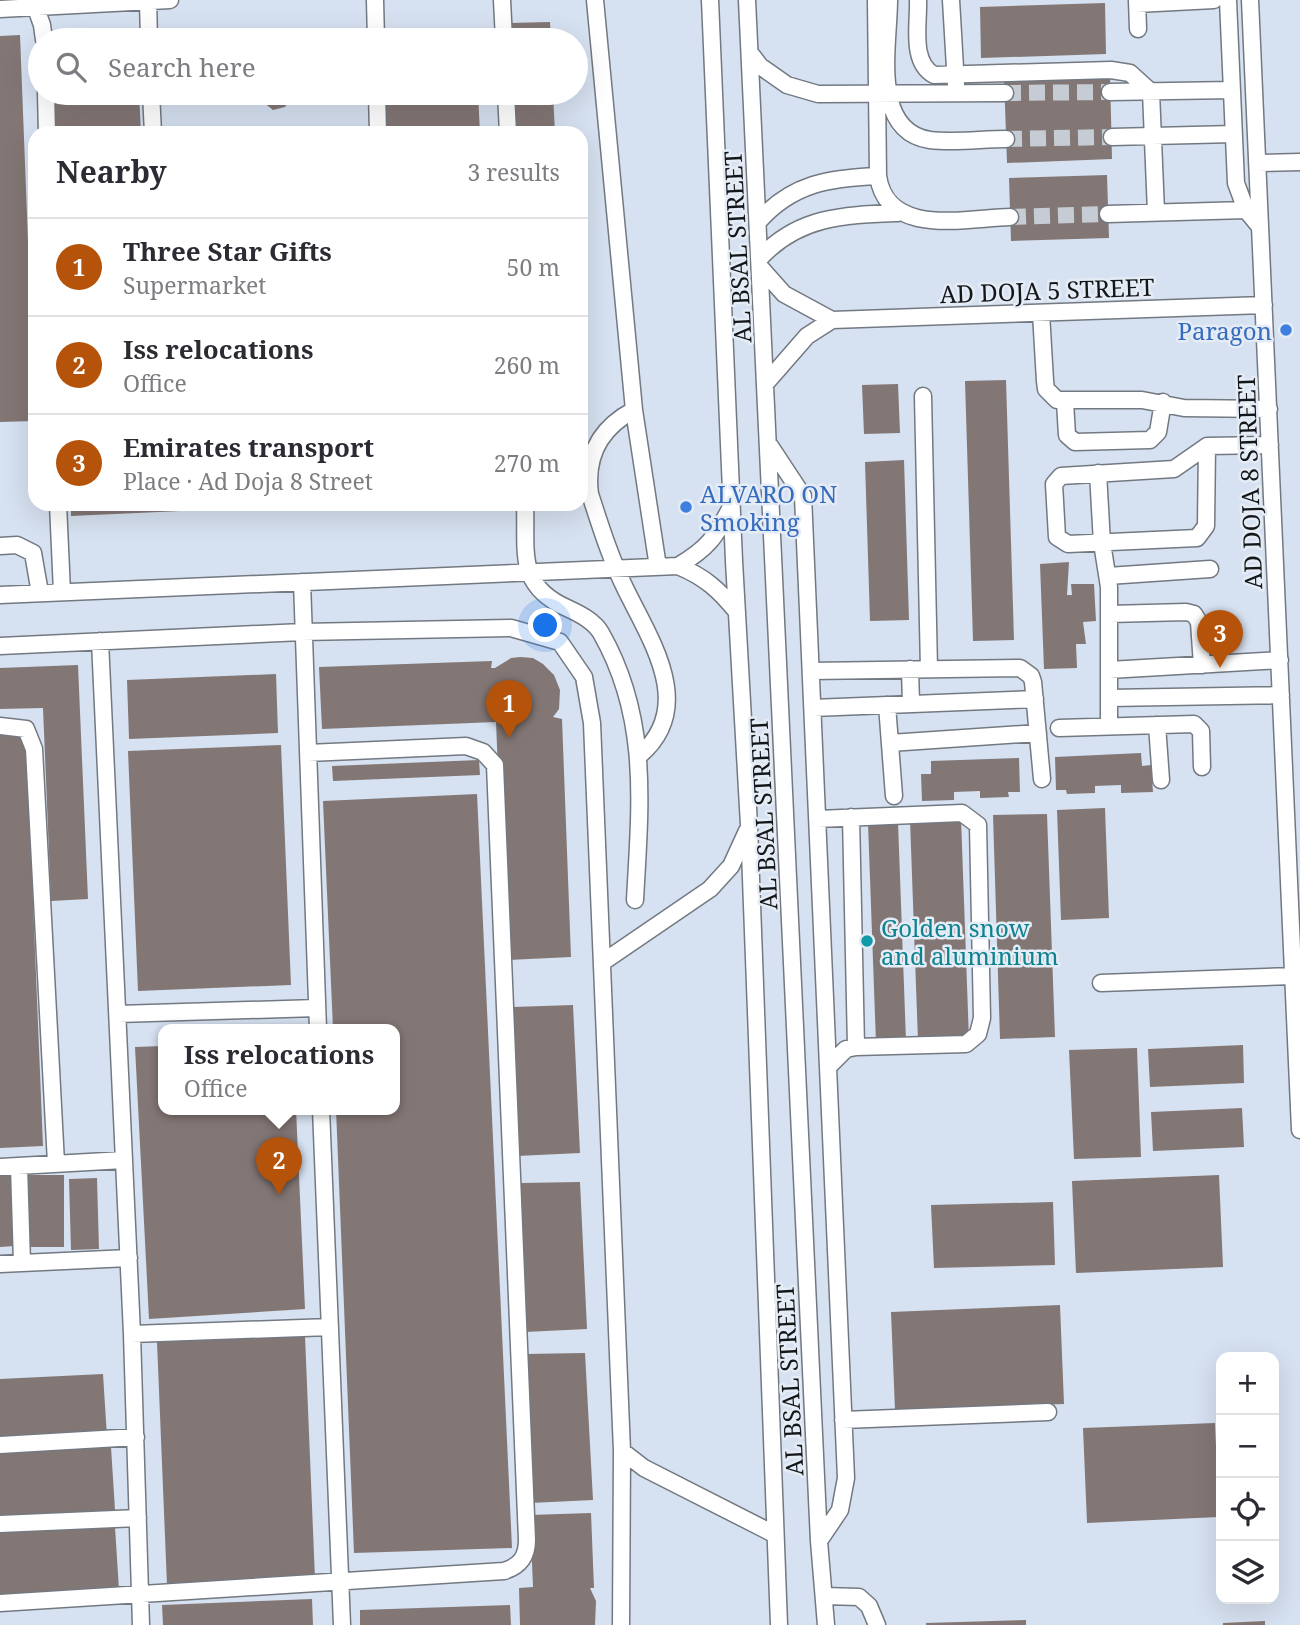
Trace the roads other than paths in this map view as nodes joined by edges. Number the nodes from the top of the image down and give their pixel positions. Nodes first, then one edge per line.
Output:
1 (170, 0) edge
2 (375, 0) edge
3 (502, 0) edge
4 (595, 0) edge
5 (876, 0) edge
6 (890, 0) edge
7 (918, 0) edge
8 (951, 0) edge
9 (1214, 0) edge
10 (1228, 0) edge
11 (1250, 0) edge
12 (148, 1) edge
13 (1137, 2) edge
14 (709, 3) edge
15 (750, 3) edge
16 (35, 4) edge
17 (0, 9) edge
18 (41, 28) edge
19 (149, 28) edge
20 (376, 28) edge
21 (503, 28) edge
22 (1138, 29) dead end
23 (919, 49) junction
24 (888, 51) junction
25 (750, 53) junction
26 (955, 76) junction
27 (1232, 90) junction
28 (1110, 92) tunnel mouth
29 (1150, 92) junction
30 (957, 93) junction
31 (1005, 93) tunnel mouth
32 (882, 94) junction
33 (46, 105) edge
34 (152, 105) edge
35 (377, 105) edge
36 (507, 105) edge
37 (47, 126) edge
38 (153, 126) edge
39 (378, 126) edge
40 (508, 126) edge
41 (1234, 134) junction
42 (1112, 136) tunnel mouth
43 (1153, 136) junction
44 (1006, 139) tunnel mouth
45 (1300, 162) edge
46 (1257, 163) junction
47 (878, 176) junction
48 (1246, 210) junction
49 (1156, 212) junction
50 (898, 213) junction
51 (1108, 214) tunnel mouth
52 (1010, 217) tunnel mouth
53 (758, 222) junction
54 (1260, 227) junction
55 (760, 262) junction
56 (1264, 305) junction
57 (1041, 313) junction
58 (832, 320) junction
59 (766, 383) junction
60 (923, 396) dead end
61 (1065, 402) junction
62 (1163, 402) junction
63 (1269, 409) junction
64 (634, 410) junction
65 (769, 444) junction
66 (1270, 445) junction
67 (1207, 446) junction
68 (1098, 472) junction
69 (732, 505) junction
70 (58, 511) edge
71 (524, 511) edge
72 (1102, 543) junction
73 (0, 545) edge
74 (678, 566) junction
75 (657, 567) junction
76 (618, 569) junction
77 (1210, 569) dead end
78 (528, 573) junction
79 (1108, 576) junction
80 (302, 582) junction
81 (62, 592) junction
82 (40, 593) junction
83 (0, 595) edge
84 (737, 612) junction
85 (1109, 614) junction
86 (302, 632) junction
87 (100, 641) junction
88 (0, 646) edge
89 (1280, 660) junction
90 (1202, 665) junction
91 (910, 669) junction
92 (929, 669) junction
93 (1109, 670) junction
94 (811, 671) junction
95 (1281, 695) junction
96 (1109, 698) junction
97 (1035, 699) junction
98 (911, 704) junction
99 (887, 705) junction
100 (813, 708) junction
101 (1157, 724) junction
102 (0, 726) edge
103 (1109, 726) junction
104 (1059, 728) dead end
105 (1038, 733) junction
106 (890, 743) junction
107 (308, 753) junction
108 (640, 754) junction
109 (1202, 767) dead end
110 (1042, 779) dead end
111 (1161, 780) dead end
112 (894, 796) dead end
113 (851, 817) junction
114 (818, 818) junction
115 (749, 825) junction
116 (635, 900) dead end
117 (603, 962) junction
118 (1293, 976) junction
119 (1101, 983) dead end
120 (317, 1008) junction
121 (118, 1014) junction
122 (318, 1024) edge
123 (856, 1047) junction
124 (830, 1065) junction
125 (321, 1115) edge
126 (1300, 1130) edge
127 (124, 1160) junction
128 (57, 1163) junction
129 (19, 1166) junction
130 (0, 1167) edge
131 (129, 1258) junction
132 (23, 1263) junction
133 (0, 1264) edge
134 (330, 1327) junction
135 (132, 1334) junction
136 (1048, 1412) dead end
137 (843, 1420) junction
138 (136, 1437) junction
139 (0, 1445) edge
140 (622, 1451) junction
141 (138, 1518) junction
142 (0, 1524) edge
143 (774, 1534) junction
144 (819, 1541) junction
145 (340, 1583) junction
146 (140, 1595) junction
147 (824, 1596) junction
148 (0, 1603) edge
149 (141, 1625) edge
150 (342, 1625) edge
151 (621, 1625) edge
152 (779, 1625) edge
153 (826, 1625) edge
154 (877, 1625) edge

1 - 12 street
2 - 20 street
3 - 21 street
4 - 64 street
5 - 32 street
6 - 24 street
7 - 23 street
8 - 26 street
9 - 13 street
10 - 27 street
11 - 46 street, AD DOJA 8 STREET
12 - 16 street
12 - 19 street
13 - 22 street
14 - 69 street, AL BSAL STREET
15 - 25 street, AL BSAL STREET
16 - 17 street
16 - 18 street
23 - 24 street
23 - 26 street
24 - 32 street
25 - 32 street
25 - 53 street, AL BSAL STREET
26 - 29 street
26 - 30 street
27 - 29 street
27 - 41 street
28 - 29 street
29 - 43 street
30 - 31 street
30 - 32 street
32 - 44 street
32 - 47 street
33 - 37 street
34 - 38 street
35 - 39 street
36 - 40 street
41 - 43 street
41 - 48 street
42 - 43 street
43 - 49 street
45 - 46 street
46 - 54 street, AD DOJA 8 STREET
47 - 50 street
47 - 53 street
48 - 49 street
48 - 54 street
49 - 51 street
50 - 52 street
50 - 55 street
53 - 55 street, AL BSAL STREET
54 - 56 street, AD DOJA 8 STREET
55 - 58 street
55 - 59 street, AL BSAL STREET
56 - 57 street, AD DOJA 5 STREET
56 - 63 street, AD DOJA 8 STREET
57 - 58 street, AD DOJA 5 STREET
57 - 61 street
58 - 59 street
59 - 65 street, AL BSAL STREET
60 - 92 street
61 - 62 street
61 - 62 street
62 - 63 street
63 - 66 street, AD DOJA 8 STREET
64 - 75 street
64 - 76 street
65 - 94 street
65 - 144 street, AL BSAL STREET
66 - 67 street
66 - 89 street, AD DOJA 8 STREET
67 - 68 street
67 - 72 street
68 - 72 street
68 - 72 street
69 - 74 street
69 - 84 street, AL BSAL STREET
70 - 81 street
71 - 78 street
72 - 79 street
73 - 82 street
74 - 75 street
74 - 84 street
75 - 76 street
76 - 78 street
76 - 108 street
77 - 79 street
78 - 80 street
78 - 108 street
79 - 85 street
80 - 81 street
80 - 86 street
81 - 82 street
82 - 83 street
84 - 115 street, AL BSAL STREET
85 - 90 street
85 - 93 street
86 - 87 street
86 - 107 street
86 - 117 street
87 - 88 street
87 - 121 street
89 - 90 street
89 - 95 street, AD DOJA 8 STREET
90 - 93 street
91 - 92 street
91 - 94 street
91 - 98 street
92 - 97 street
93 - 96 street
94 - 100 street
95 - 96 street
95 - 118 street, AD DOJA 8 STREET
96 - 103 street
97 - 98 street
97 - 105 street
98 - 99 street
99 - 100 street
99 - 106 street
100 - 114 street
101 - 103 street
101 - 109 street
101 - 111 street
102 - 128 street
103 - 104 street
105 - 106 street
105 - 110 street
106 - 112 street
107 - 120 street
107 - 145 street
108 - 116 street
113 - 114 street
113 - 123 street
113 - 123 street
114 - 124 street
115 - 117 street
115 - 143 street, AL BSAL STREET
117 - 140 street
118 - 119 street
118 - 126 street, AD DOJA 8 STREET
120 - 121 street
120 - 122 street
121 - 127 street
123 - 124 street
124 - 137 street
125 - 134 street
127 - 128 street
127 - 131 street
128 - 129 street
129 - 130 street
129 - 132 street
131 - 132 street
131 - 135 street
132 - 133 street
134 - 135 street
134 - 145 street
135 - 138 street
136 - 137 street
137 - 144 street
138 - 139 street
138 - 141 street
140 - 143 street
140 - 151 street
141 - 142 street
141 - 146 street
143 - 152 street, AL BSAL STREET
144 - 147 street, AL BSAL STREET
145 - 146 street
145 - 150 street
146 - 148 street
146 - 149 street
147 - 153 street, AL BSAL STREET
147 - 154 street

